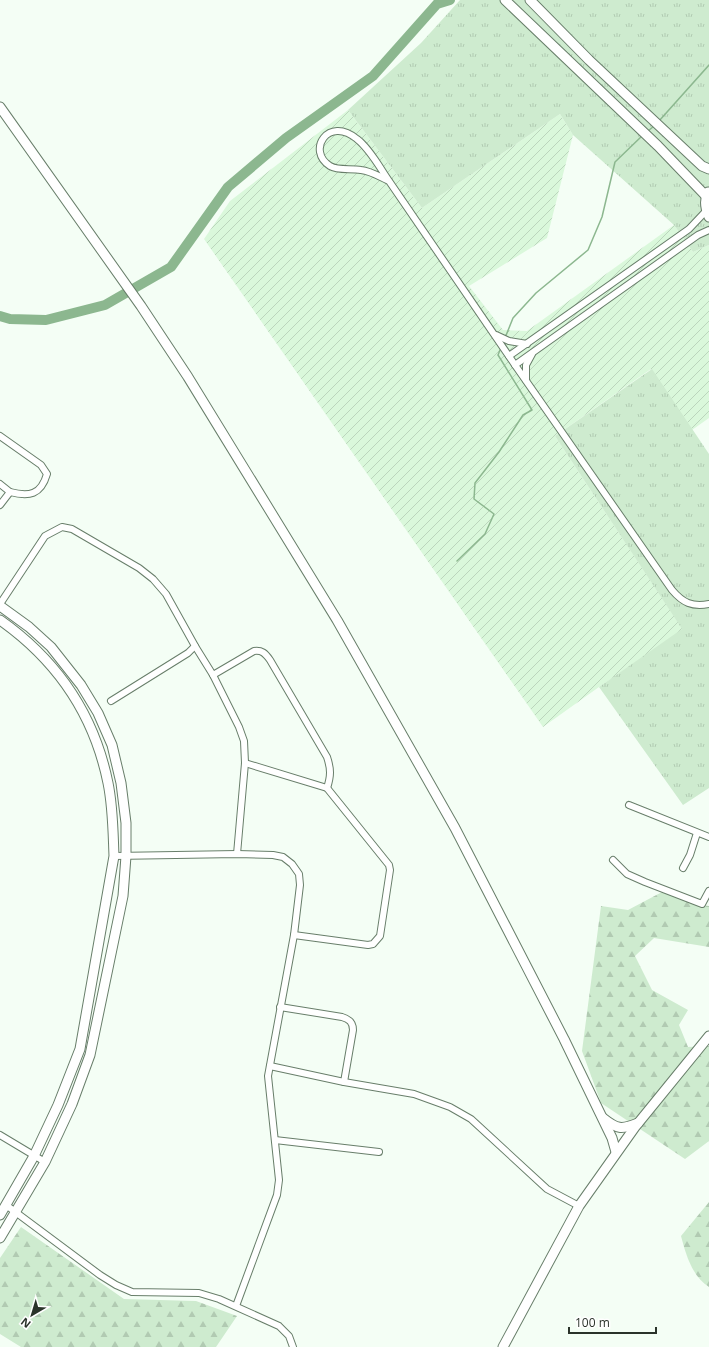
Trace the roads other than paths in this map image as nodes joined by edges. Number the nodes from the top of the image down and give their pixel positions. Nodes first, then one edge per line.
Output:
1 (505, 0) edge
2 (530, 0) edge
3 (0, 107) edge
4 (709, 170) edge
5 (389, 181) junction
6 (708, 193) edge
7 (708, 214) edge
8 (709, 230) edge
9 (495, 334) junction
10 (527, 344) junction
11 (533, 352) junction
12 (509, 356) junction
13 (515, 365) junction
14 (526, 380) junction
15 (0, 436) edge
16 (0, 484) edge
17 (10, 492) junction
18 (0, 505) edge
19 (709, 604) edge
20 (0, 605) edge
21 (0, 620) edge
22 (195, 646) junction
23 (213, 675) junction
24 (111, 701) dead end
25 (245, 763) junction
26 (327, 788) junction
27 (629, 805) dead end
28 (697, 833) junction
29 (709, 837) edge
30 (237, 854) junction
31 (114, 856) junction
32 (126, 856) junction
33 (613, 860) dead end
34 (683, 868) dead end
35 (709, 890) edge
36 (294, 935) junction
37 (280, 1007) junction
38 (709, 1036) edge
39 (270, 1066) junction
40 (344, 1082) junction
41 (602, 1117) junction
42 (639, 1122) junction
43 (0, 1135) edge
44 (274, 1140) junction
45 (379, 1152) dead end
46 (616, 1152) junction
47 (34, 1156) junction
48 (45, 1162) junction
49 (6, 1205) junction
50 (579, 1206) junction
51 (16, 1213) junction
52 (0, 1215) edge
53 (0, 1238) edge
54 (236, 1306) junction
55 (293, 1347) edge
56 (504, 1347) edge

1 - 6 street
2 - 4 street
3 - 41 street
5 - 5 street
5 - 9 street
6 - 7 street
7 - 10 street
8 - 11 street
9 - 10 street
9 - 12 street
10 - 12 street
11 - 13 street
11 - 14 street
12 - 13 street
13 - 14 street
14 - 19 street
15 - 17 street
16 - 17 street
17 - 18 street
20 - 22 street
20 - 32 street
21 - 31 street
22 - 23 street
22 - 24 street
23 - 25 street
23 - 26 street
25 - 26 street
25 - 30 street
26 - 36 street
27 - 28 street
28 - 29 street
28 - 34 street
30 - 32 street
30 - 36 street
31 - 32 street
31 - 47 street
32 - 48 street
33 - 35 street
36 - 37 street
37 - 39 street
37 - 40 street
38 - 42 street
39 - 40 street
39 - 44 street
40 - 50 street
41 - 42 street
41 - 46 street
42 - 46 street
43 - 47 street
44 - 45 street
44 - 54 street
46 - 50 street
47 - 48 street
47 - 49 street
48 - 51 street
49 - 51 street
49 - 52 street
50 - 56 street
51 - 53 street
51 - 54 street
54 - 55 street

